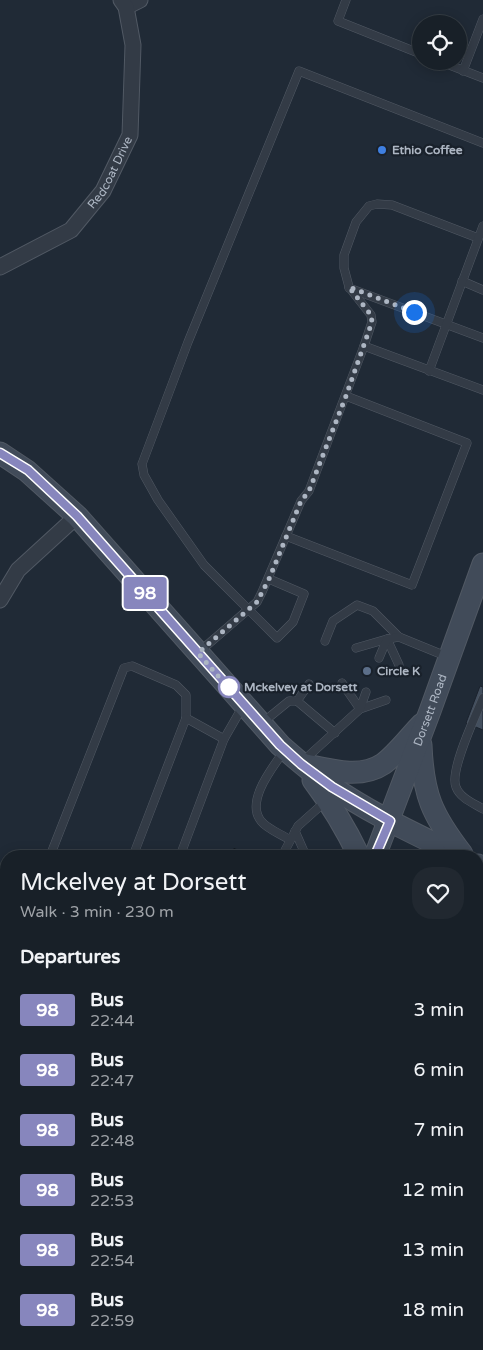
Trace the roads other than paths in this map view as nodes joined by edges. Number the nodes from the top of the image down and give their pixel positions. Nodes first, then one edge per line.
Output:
1 (140, 0) edge
2 (346, 0) edge
3 (123, 4) edge
4 (483, 19) edge
5 (412, 50) edge
6 (463, 71) joint
7 (483, 78) edge
8 (483, 143) edge
9 (483, 226) edge
10 (478, 238) junction
11 (0, 267) edge
12 (462, 281) junction
13 (349, 287) junction
14 (483, 290) edge
15 (446, 324) junction
16 (483, 338) edge
17 (364, 346) junction
18 (429, 371) junction
19 (483, 390) edge
20 (346, 396) junction
21 (0, 452) edge
22 (77, 516) junction
23 (286, 536) junction
24 (483, 564) edge
25 (269, 579) junction
26 (0, 600) edge
27 (248, 610) junction
28 (399, 637) junction
29 (386, 640) junction
30 (325, 641) dead end
31 (356, 648) dead end
32 (198, 653) junction
33 (379, 658) dead end
34 (450, 658) junction
35 (399, 665) dead end
36 (342, 683) dead end
37 (309, 684) dead end
38 (366, 692) dead end
39 (483, 698) edge
40 (386, 700) dead end
41 (297, 701) junction
42 (244, 704) junction
43 (360, 709) junction
44 (186, 718) junction
45 (261, 724) junction
46 (424, 727) junction
47 (335, 733) junction
48 (224, 738) junction
49 (293, 757) junction
50 (327, 799) junction
51 (483, 808) edge
52 (390, 821) junction
53 (295, 831) junction
54 (290, 840) junction
55 (52, 850) edge
56 (134, 850) edge
57 (182, 850) edge
58 (285, 850) edge
59 (303, 850) edge
60 (356, 850) edge
61 (378, 850) edge
62 (448, 850) edge
63 (459, 850) edge
64 (0, 1314) edge
65 (0, 1318) edge

1 - 3 street
2 - 5 lane
3 - 11 street, Redcoat Drive
4 - 6 lane
6 - 7 lane
8 - 27 lane
9 - 10 lane
10 - 12 lane
10 - 13 lane
12 - 14 lane
12 - 15 lane
13 - 15 lane
13 - 17 lane
15 - 16 lane
15 - 18 lane
17 - 18 lane
17 - 20 lane
18 - 19 lane
20 - 23 lane
20 - 23 lane
21 - 22 main road
22 - 26 street
22 - 32 main road
23 - 25 lane
24 - 34 main road, Dorsett Road
25 - 27 lane
25 - 27 lane
27 - 32 lane
28 - 29 lane
28 - 30 lane
28 - 34 lane
29 - 31 lane
29 - 33 lane
29 - 35 lane
32 - 42 main road
34 - 46 main road, Dorsett Road
36 - 43 lane
37 - 41 lane
38 - 43 lane
39 - 51 lane
40 - 43 lane
41 - 45 lane
41 - 47 lane
42 - 45 main road
42 - 48 lane
43 - 47 lane
44 - 48 lane
44 - 55 lane
44 - 56 lane
45 - 49 main road
46 - 49 main road
46 - 52 main road, Dorsett Road
46 - 63 main road
47 - 49 lane
48 - 57 lane
49 - 50 main road
49 - 52 main road
49 - 54 lane
50 - 53 lane
50 - 60 main road
52 - 61 main road, Dorsett Road
52 - 62 main road
53 - 54 lane
53 - 59 lane
54 - 58 lane
64 - 65 lane

